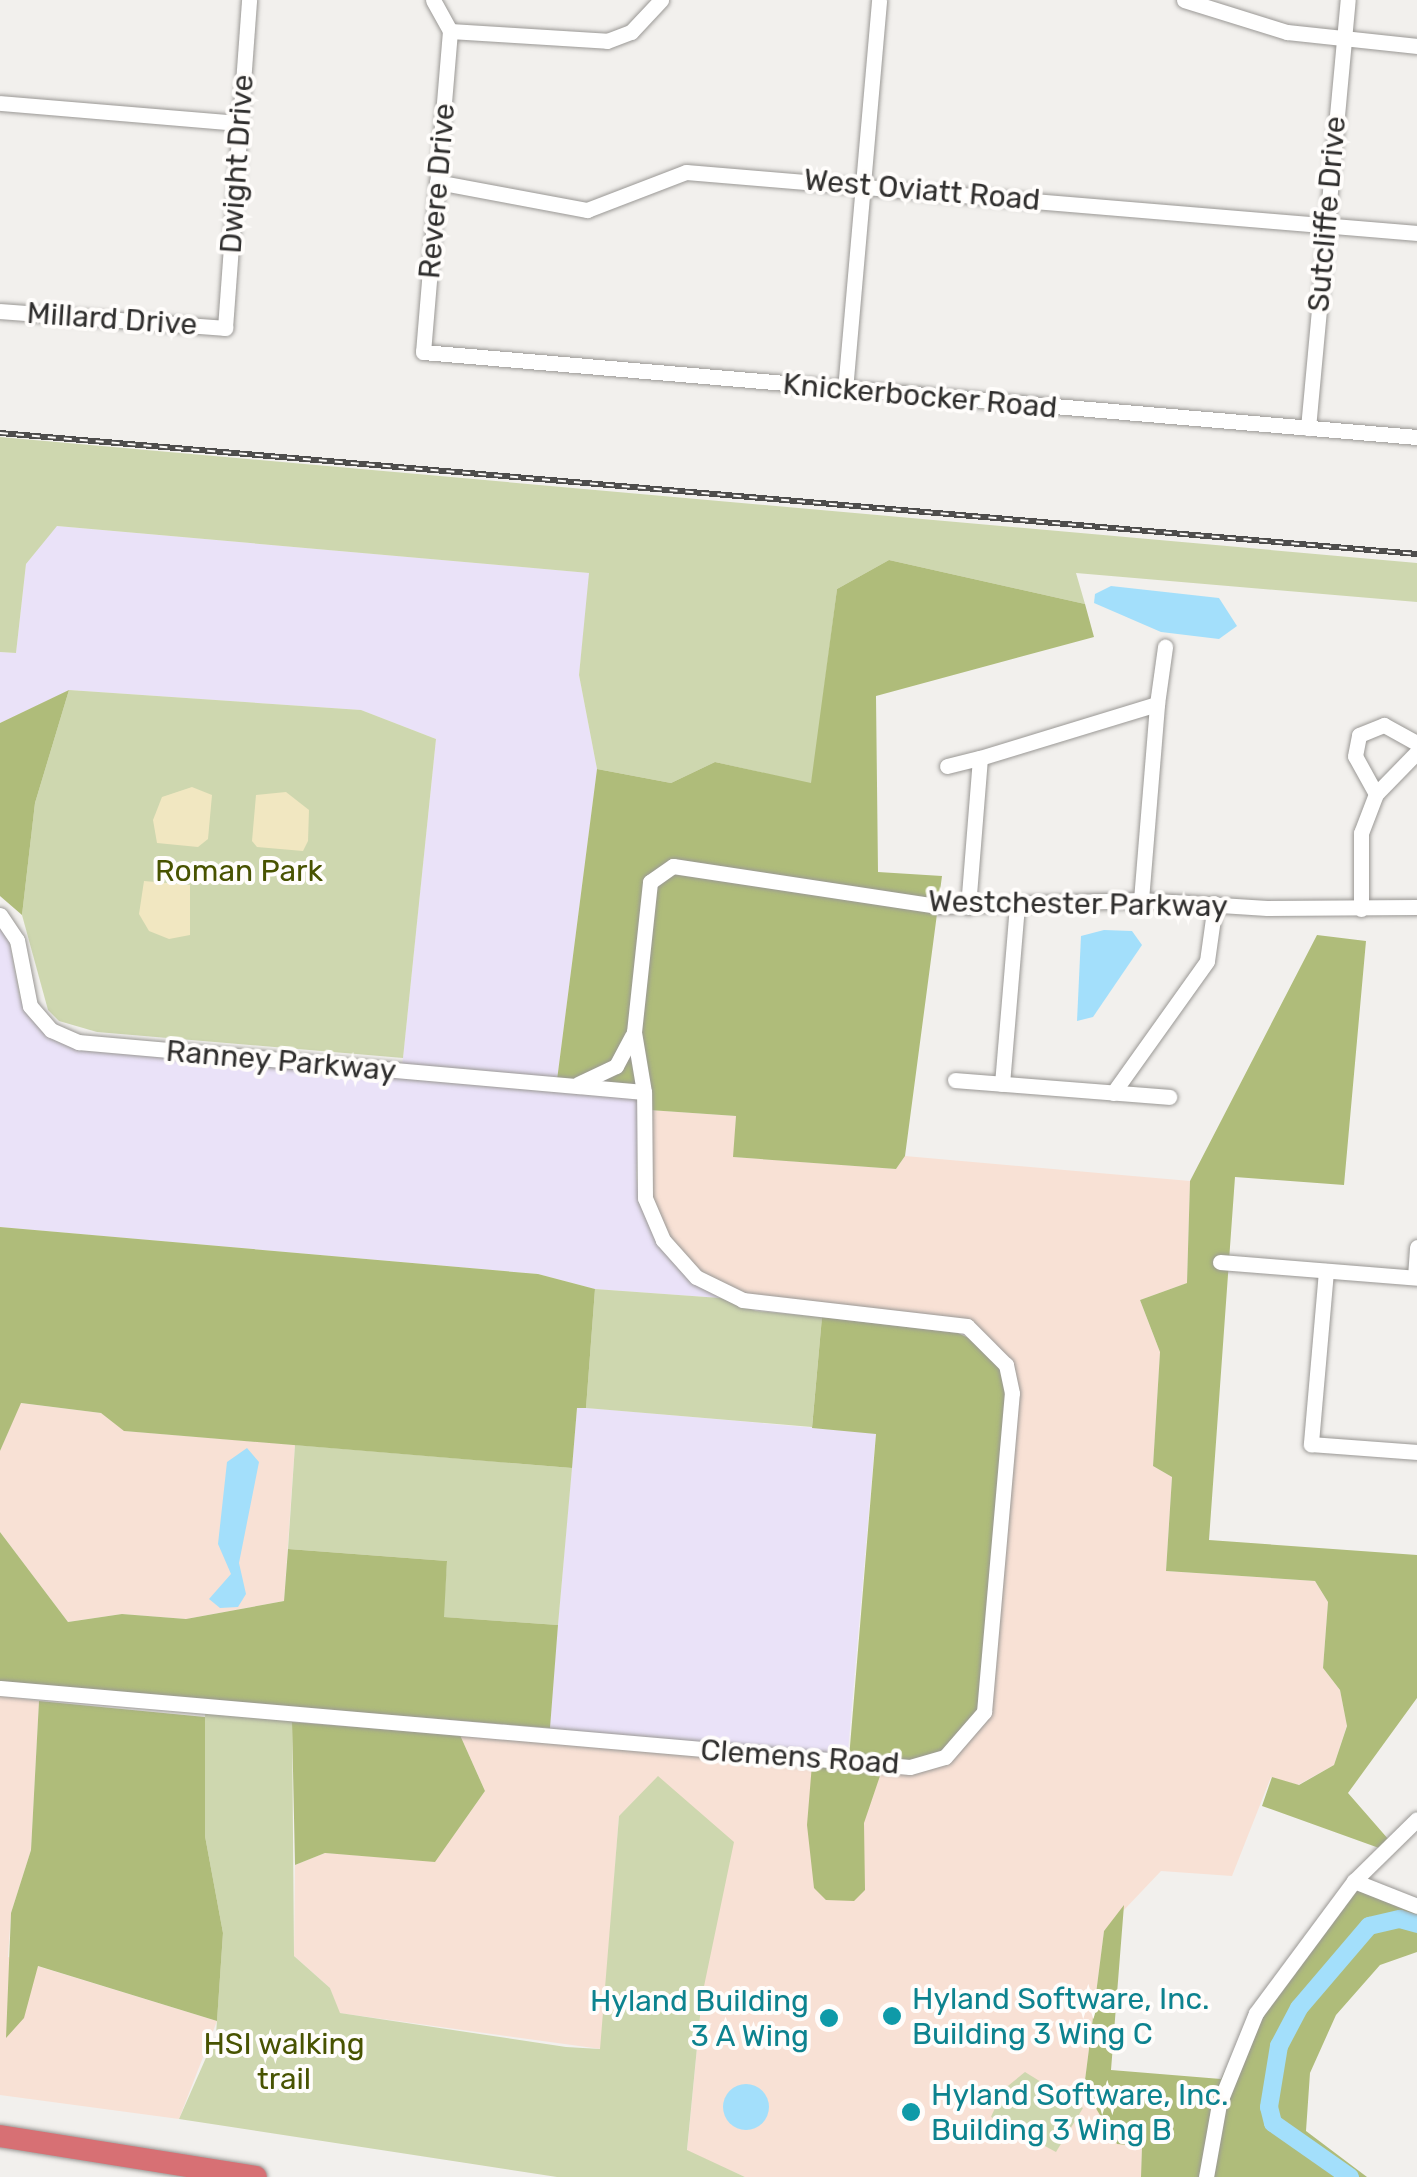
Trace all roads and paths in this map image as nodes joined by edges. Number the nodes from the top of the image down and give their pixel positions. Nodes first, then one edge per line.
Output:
1 (250, 0) edge
2 (433, 0) edge
3 (661, 0) edge
4 (878, 0) edge
5 (1184, 0) edge
6 (1348, 0) edge
7 (450, 30) junction
8 (1344, 40) junction
9 (1417, 46) edge
10 (0, 103) edge
11 (240, 122) junction
12 (437, 182) junction
13 (862, 184) junction
14 (1326, 224) junction
15 (1417, 233) edge
16 (0, 311) edge
17 (224, 328) joint
18 (423, 352) joint
19 (845, 390) junction
20 (1308, 428) junction
21 (1417, 436) edge
22 (1165, 648) dead end
23 (1158, 704) junction
24 (1417, 743) edge
25 (1417, 752) edge
26 (980, 758) junction
27 (947, 766) dead end
28 (1376, 794) junction
29 (1142, 900) junction
30 (1214, 904) junction
31 (1017, 906) junction
32 (1417, 906) edge
33 (968, 907) junction
34 (1361, 908) junction
35 (0, 916) edge
36 (634, 1032) junction
37 (955, 1080) dead end
38 (1002, 1084) junction
39 (572, 1086) junction
40 (644, 1092) junction
41 (1113, 1092) junction
42 (1169, 1097) dead end
43 (1417, 1247) edge
44 (1220, 1262) dead end
45 (1326, 1271) junction
46 (1416, 1277) edge
47 (721, 1292) joint
48 (1417, 1452) edge
49 (0, 1688) edge
50 (1417, 1820) edge
51 (1354, 1881) junction
52 (1417, 1906) edge
53 (0, 2136) edge
54 (256, 2177) edge
55 (1206, 2177) edge

1 - 11 street, Dwight Drive
2 - 7 street
3 - 7 street
4 - 13 street
5 - 8 street
6 - 8 street, Sutcliffe Drive
7 - 12 street, Revere Drive
8 - 9 street
8 - 14 street, Sutcliffe Drive
10 - 11 street
11 - 17 street, Dwight Drive
12 - 13 street, West Oviatt Road
12 - 18 street, Revere Drive
13 - 14 street, West Oviatt Road
13 - 19 street
14 - 15 street, West Oviatt Road
14 - 20 street, Sutcliffe Drive
16 - 17 street, Millard Drive
18 - 19 street, Knickerbocker Road
19 - 20 street, Knickerbocker Road
20 - 21 street, Knickerbocker Road
22 - 23 street
23 - 26 street
23 - 29 street
24 - 28 street
25 - 28 street
26 - 27 street
26 - 33 street
28 - 34 street
29 - 30 street, Westchester Parkway
29 - 31 street, Westchester Parkway
30 - 34 street, Westchester Parkway
30 - 41 street
31 - 33 street, Westchester Parkway
31 - 38 street
32 - 34 street, Westchester Parkway
33 - 36 street, Westchester Parkway
35 - 39 street, Ranney Parkway
36 - 39 street
36 - 40 street, Westchester Parkway
37 - 38 street
38 - 41 street
39 - 40 street, Ranney Parkway
40 - 47 street, Westchester Parkway
41 - 42 street
43 - 46 street
44 - 45 street
45 - 46 street
45 - 48 street
47 - 49 street, Clemens Road
50 - 51 street
51 - 52 street
51 - 55 street
53 - 54 highway

